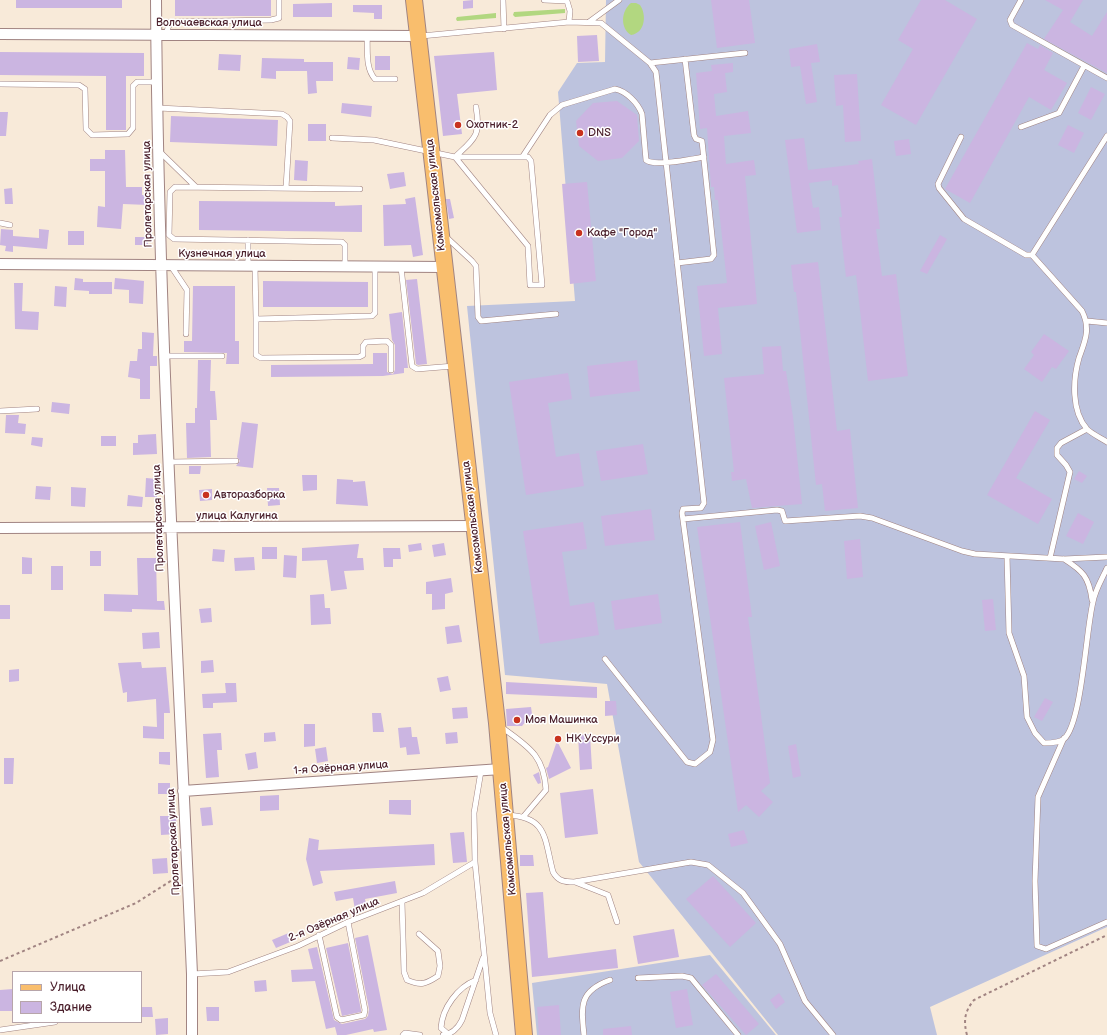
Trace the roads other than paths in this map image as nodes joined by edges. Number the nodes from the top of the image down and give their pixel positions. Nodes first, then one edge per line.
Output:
1 (156, 0) edge
2 (279, 0) edge
3 (414, 0) edge
4 (503, 0) edge
5 (544, 0) edge
6 (619, 0) edge
7 (1021, 0) edge
8 (569, 22) junction
9 (589, 22) junction
10 (504, 29) junction
11 (0, 34) edge
12 (161, 34) junction
13 (368, 36) junction
14 (418, 36) junction
15 (745, 53) dead end
16 (685, 59) junction
17 (650, 63) junction
18 (1084, 66) junction
19 (1107, 78) edge
20 (395, 79) dead end
21 (157, 82) junction
22 (0, 84) edge
23 (476, 107) dead end
24 (158, 108) junction
25 (1021, 128) dead end
26 (1107, 136) edge
27 (961, 137) dead end
28 (332, 138) dead end
29 (431, 150) junction
30 (159, 152) junction
31 (523, 156) junction
32 (455, 157) junction
33 (704, 157) junction
34 (666, 162) junction
35 (196, 187) junction
36 (286, 188) junction
37 (360, 190) dead end
38 (0, 223) edge
39 (10, 225) dead end
40 (440, 232) junction
41 (248, 240) junction
42 (1032, 255) junction
43 (677, 263) junction
44 (0, 264) edge
45 (166, 266) junction
46 (252, 266) junction
47 (345, 266) junction
48 (375, 266) junction
49 (401, 266) junction
50 (444, 267) junction
51 (556, 314) dead end
52 (256, 319) junction
53 (1087, 321) junction
54 (1107, 323) edge
55 (186, 334) dead end
56 (165, 356) junction
57 (222, 356) dead end
58 (455, 366) junction
59 (391, 370) dead end
60 (37, 410) dead end
61 (0, 411) edge
62 (1087, 429) junction
63 (1107, 442) edge
64 (236, 461) dead end
65 (170, 462) junction
66 (683, 519) junction
67 (474, 526) junction
68 (0, 528) edge
69 (171, 528) junction
70 (1008, 556) junction
71 (1107, 557) edge
72 (1050, 558) junction
73 (1064, 559) junction
74 (1107, 568) edge
75 (1093, 601) junction
76 (604, 659) dead end
77 (497, 723) junction
78 (1064, 738) junction
79 (501, 769) junction
80 (481, 771) junction
81 (183, 791) junction
82 (506, 815) junction
83 (524, 816) junction
84 (475, 862) junction
85 (574, 882) junction
86 (402, 902) junction
87 (348, 922) junction
88 (617, 922) dead end
89 (1107, 922) edge
90 (419, 934) dead end
91 (319, 935) junction
92 (484, 955) junction
93 (192, 974) junction
94 (638, 978) dead end
95 (476, 980) junction
96 (610, 980) dead end
97 (48, 1023) edge
98 (0, 1030) edge
99 (192, 1035) edge
100 (403, 1035) edge
101 (420, 1035) edge
102 (445, 1035) edge
103 (496, 1035) edge
104 (524, 1035) edge
105 (584, 1035) edge
106 (738, 1035) edge
107 (833, 1035) edge

1 - 12 street, Пролетарская улица
2 - 12 lane
3 - 14 main road, Комсомольская улица
4 - 10 lane
5 - 8 lane
6 - 9 lane
7 - 18 lane
8 - 9 lane
8 - 10 lane
9 - 17 lane
10 - 14 lane
11 - 12 street, Волочаевская улица
12 - 13 street, Волочаевская улица
12 - 21 street, Пролетарская улица
13 - 14 street, Волочаевская улица
13 - 20 lane
14 - 29 main road, Комсомольская улица
15 - 16 lane
16 - 17 lane
16 - 33 lane
17 - 34 lane
18 - 19 lane
18 - 25 lane
21 - 22 lane
21 - 24 street, Пролетарская улица
23 - 32 lane
24 - 30 street, Пролетарская улица
24 - 36 lane
26 - 42 lane
27 - 42 lane
28 - 29 lane
29 - 32 lane
29 - 40 main road, Комсомольская улица
30 - 35 lane
30 - 45 street, Пролетарская улица
31 - 32 lane
31 - 32 lane
31 - 34 lane
33 - 34 lane
33 - 43 lane
34 - 43 lane
35 - 36 lane
35 - 41 lane
36 - 37 lane
38 - 39 lane
40 - 50 main road, Комсомольская улица
40 - 51 lane
41 - 46 lane
41 - 47 lane
42 - 53 lane
43 - 66 lane
44 - 45 street, Кузнечная улица
45 - 46 street, Кузнечная улица
45 - 55 lane
45 - 56 street, Пролетарская улица
46 - 47 street, Кузнечная улица
46 - 52 lane
47 - 48 street, Кузнечная улица
48 - 49 street, Кузнечная улица
48 - 52 lane
49 - 50 street, Кузнечная улица
49 - 58 lane
50 - 58 main road, Комсомольская улица
52 - 59 lane
53 - 54 lane
53 - 62 lane
56 - 57 lane
56 - 65 street, Пролетарская улица
58 - 67 main road, Комсомольская улица
60 - 61 lane
62 - 63 lane
62 - 72 lane
64 - 65 lane
65 - 69 street, Пролетарская улица
66 - 70 lane
66 - 76 lane
67 - 69 street, улица Калугина
67 - 77 main road, Комсомольская улица
68 - 69 street, улица Калугина
69 - 81 street, Пролетарская улица
70 - 72 lane
70 - 78 lane
71 - 73 lane
72 - 73 lane
73 - 75 lane
74 - 75 lane
75 - 78 lane
77 - 79 main road, Комсомольская улица
77 - 83 lane
78 - 89 lane
79 - 80 street, 1-я Озёрная улица
79 - 82 main road, Комсомольская улица
80 - 81 street, 1-я Озёрная улица
80 - 84 lane
81 - 93 street, Пролетарская улица
82 - 83 lane
82 - 104 main road, Комсомольская улица
83 - 85 lane
84 - 86 lane, 2-я Озёрная улица
84 - 92 lane
85 - 88 lane
85 - 107 lane
86 - 87 lane, 2-я Озёрная улица
86 - 90 lane
87 - 91 lane, 2-я Озёрная улица
87 - 91 lane
91 - 93 lane, 2-я Озёрная улица
92 - 95 lane
92 - 103 lane
93 - 99 street, Пролетарская улица
94 - 106 lane
95 - 102 lane
95 - 102 lane
96 - 105 lane
97 - 98 lane
100 - 101 lane

